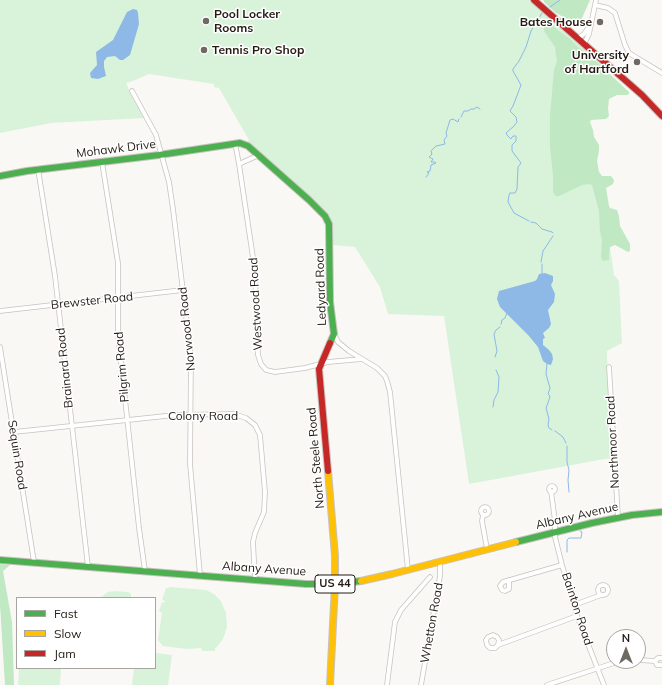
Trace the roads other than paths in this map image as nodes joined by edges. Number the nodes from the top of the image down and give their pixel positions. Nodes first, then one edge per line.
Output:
1 (534, 0) edge
2 (595, 2) edge
3 (592, 18) junction
4 (578, 38) junction
5 (584, 44) junction
6 (662, 73) edge
7 (132, 91) dead end
8 (662, 116) edge
9 (235, 143) junction
10 (162, 154) junction
11 (259, 155) junction
12 (102, 162) junction
13 (240, 164) junction
14 (38, 169) junction
15 (0, 176) edge
16 (183, 290) junction
17 (118, 298) junction
18 (58, 304) junction
19 (0, 311) edge
20 (334, 334) junction
21 (0, 347) edge
22 (362, 359) junction
23 (320, 364) junction
24 (609, 367) dead end
25 (190, 415) junction
26 (127, 420) junction
27 (72, 427) junction
28 (14, 432) junction
29 (550, 492) dead end
30 (662, 512) edge
31 (483, 514) dead end
32 (618, 517) junction
33 (554, 532) junction
34 (487, 550) junction
35 (0, 560) edge
36 (34, 562) junction
37 (440, 562) junction
38 (562, 565) junction
39 (88, 567) junction
40 (408, 570) junction
41 (145, 571) junction
42 (200, 576) junction
43 (430, 577) dead end
44 (255, 580) junction
45 (509, 580) dead end
46 (335, 584) junction
47 (601, 595) dead end
48 (574, 605) junction
49 (577, 616) junction
50 (498, 645) dead end
51 (662, 658) edge
52 (646, 660) edge
53 (656, 661) junction
54 (606, 665) edge
55 (662, 665) edge
56 (596, 668) junction
57 (330, 685) edge
58 (387, 685) edge
59 (421, 685) edge
60 (547, 685) edge
61 (604, 685) edge

1 - 4 main road
2 - 3 street
2 - 6 street
3 - 4 street
3 - 5 street
4 - 5 main road
5 - 8 main road
7 - 10 street, Norwood Road
9 - 10 main road, Mohawk Drive
9 - 11 main road, Ledyard Road
9 - 13 street, Westwood Road
10 - 12 main road, Mohawk Drive
10 - 16 street, Norwood Road
11 - 13 street
11 - 20 main road, Ledyard Road
12 - 14 main road, Mohawk Drive
12 - 17 street, Pilgrim Road
13 - 23 street, Westwood Road
14 - 15 main road, Mohawk Drive
14 - 18 street, Brainard Road
16 - 17 street, Brewster Road
16 - 25 street, Norwood Road
17 - 18 street, Brewster Road
17 - 26 street, Pilgrim Road
18 - 19 street, Brewster Road
18 - 27 street, Brainard Road
20 - 22 street, Ledyard Road
20 - 23 main road, North Steele Road
21 - 28 street, Sequin Road
22 - 23 street, Westwood Road
22 - 40 street, Ledyard Road
23 - 46 main road, North Steele Road
24 - 32 street, Northmoor Road
25 - 26 street, Colony Road
25 - 42 street, Norwood Road
25 - 44 street, Colony Road
26 - 27 street, Colony Road
26 - 41 street, Pilgrim Road
27 - 28 street, Colony Road
27 - 39 street, Brainard Road
28 - 36 street, Sequin Road
29 - 33 street, Bainton Road
30 - 32 main road, Albany Avenue / US 44
31 - 34 street
32 - 33 main road, Albany Avenue / US 44
33 - 34 main road, Albany Avenue / US 44
33 - 38 street, Bainton Road
34 - 37 main road, Albany Avenue / US 44
35 - 36 main road, Albany Avenue / US 44
36 - 39 main road, Albany Avenue / US 44
37 - 40 main road, Albany Avenue / US 44
37 - 59 street, Whetton Road
38 - 45 street
38 - 48 street, Bainton Road
39 - 41 main road, Albany Avenue / US 44
40 - 46 main road, Albany Avenue / US 44
41 - 42 main road, Albany Avenue / US 44
42 - 44 main road, Albany Avenue / US 44
43 - 58 street
44 - 46 main road, Albany Avenue / US 44
46 - 57 main road, North Steele Road
47 - 48 street
48 - 49 street, Bainton Road
49 - 50 street
49 - 56 street, Bainton Road
51 - 53 street
52 - 53 street
53 - 55 street
54 - 56 street
56 - 60 street
56 - 61 street, Bainton Road

